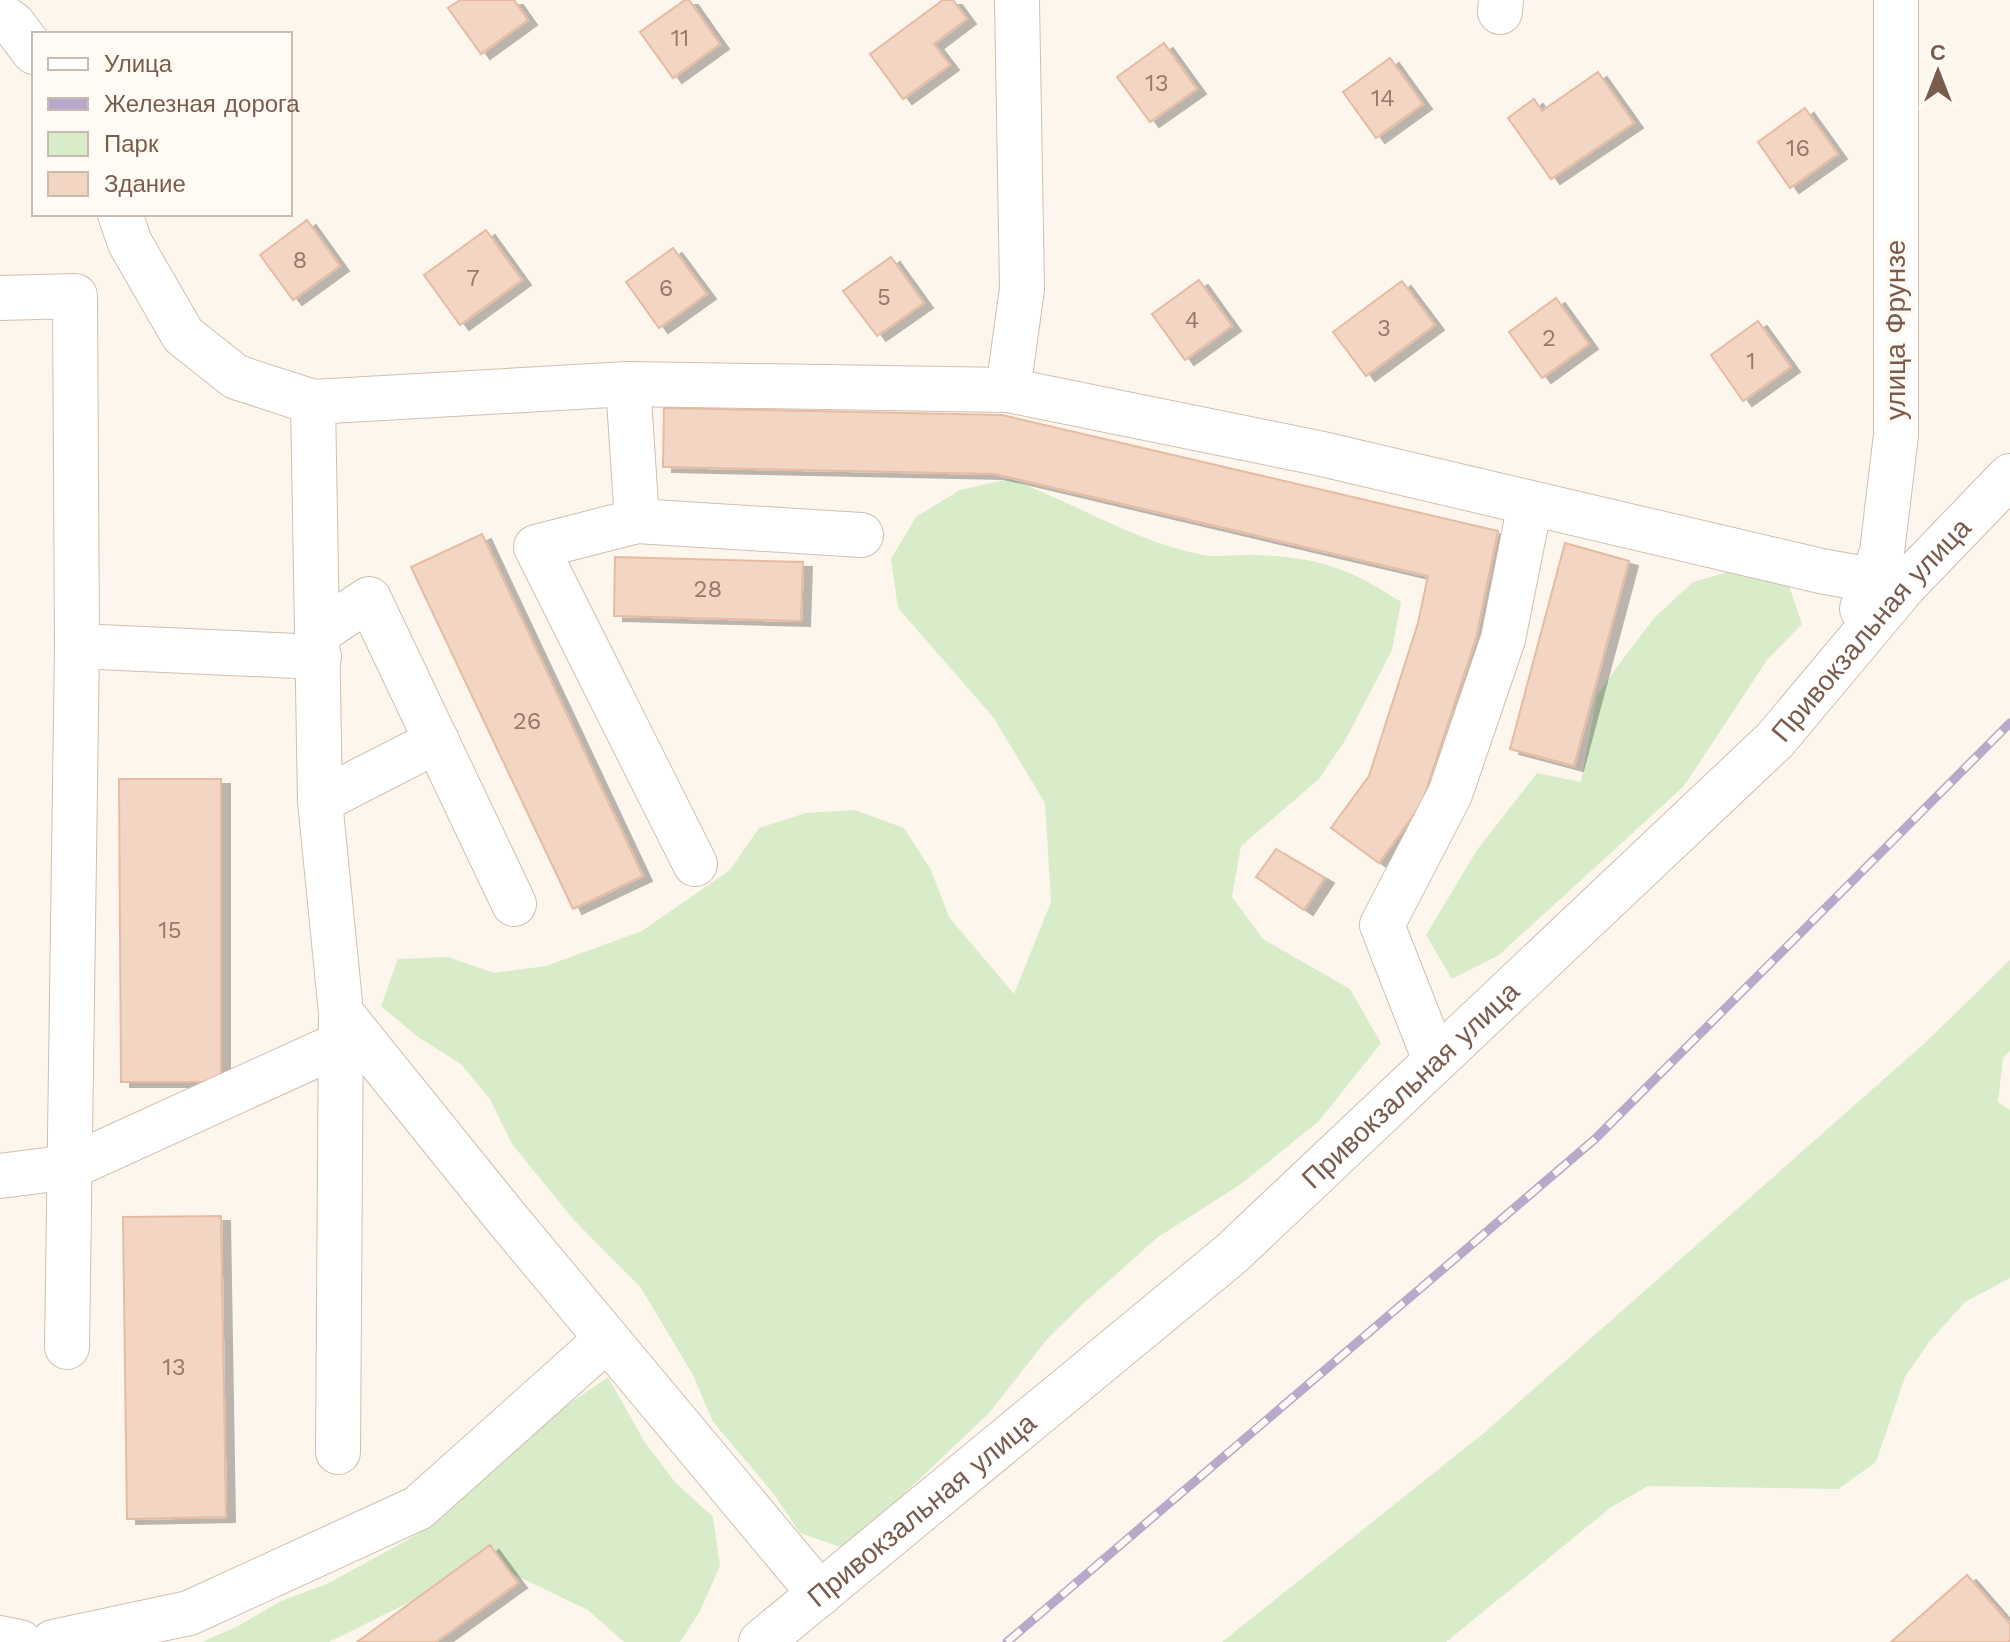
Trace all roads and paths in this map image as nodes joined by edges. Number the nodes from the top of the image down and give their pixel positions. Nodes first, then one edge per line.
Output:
1 (1017, 0) edge
2 (1896, 0) edge
3 (0, 15) edge
4 (32, 49) edge
5 (121, 216) edge
6 (0, 298) edge
7 (628, 384) junction
8 (1008, 390) junction
9 (313, 402) junction
10 (2010, 476) edge
11 (1530, 504) junction
12 (637, 521) junction
13 (861, 535) dead end
14 (1888, 583) junction
15 (319, 644) junction
16 (77, 646) junction
17 (437, 741) junction
18 (320, 801) junction
19 (695, 864) dead end
20 (514, 904) dead end
21 (341, 1028) junction
22 (1435, 1060) junction
23 (70, 1167) junction
24 (0, 1176) edge
25 (607, 1339) junction
26 (67, 1347) dead end
27 (338, 1452) dead end
28 (820, 1594) junction
29 (0, 1638) edge
30 (20, 1642) edge
31 (53, 1642) edge
32 (761, 1642) edge

1 - 8 street
2 - 14 street, улица Фрунзе
3 - 4 street
5 - 9 street
6 - 16 street
7 - 8 street
7 - 9 street
7 - 12 street
8 - 11 street
9 - 15 street
10 - 14 street, Привокзальная улица
11 - 14 street
11 - 22 street
12 - 13 street
12 - 19 street
14 - 22 street, Привокзальная улица
15 - 16 street
15 - 17 street
15 - 18 street
16 - 23 street
17 - 18 street
17 - 20 street
18 - 21 street
21 - 23 street
21 - 25 street
21 - 27 street
22 - 28 street, Привокзальная улица
23 - 24 street
23 - 26 street
25 - 28 street
25 - 31 street
28 - 32 street, Привокзальная улица
29 - 30 street

